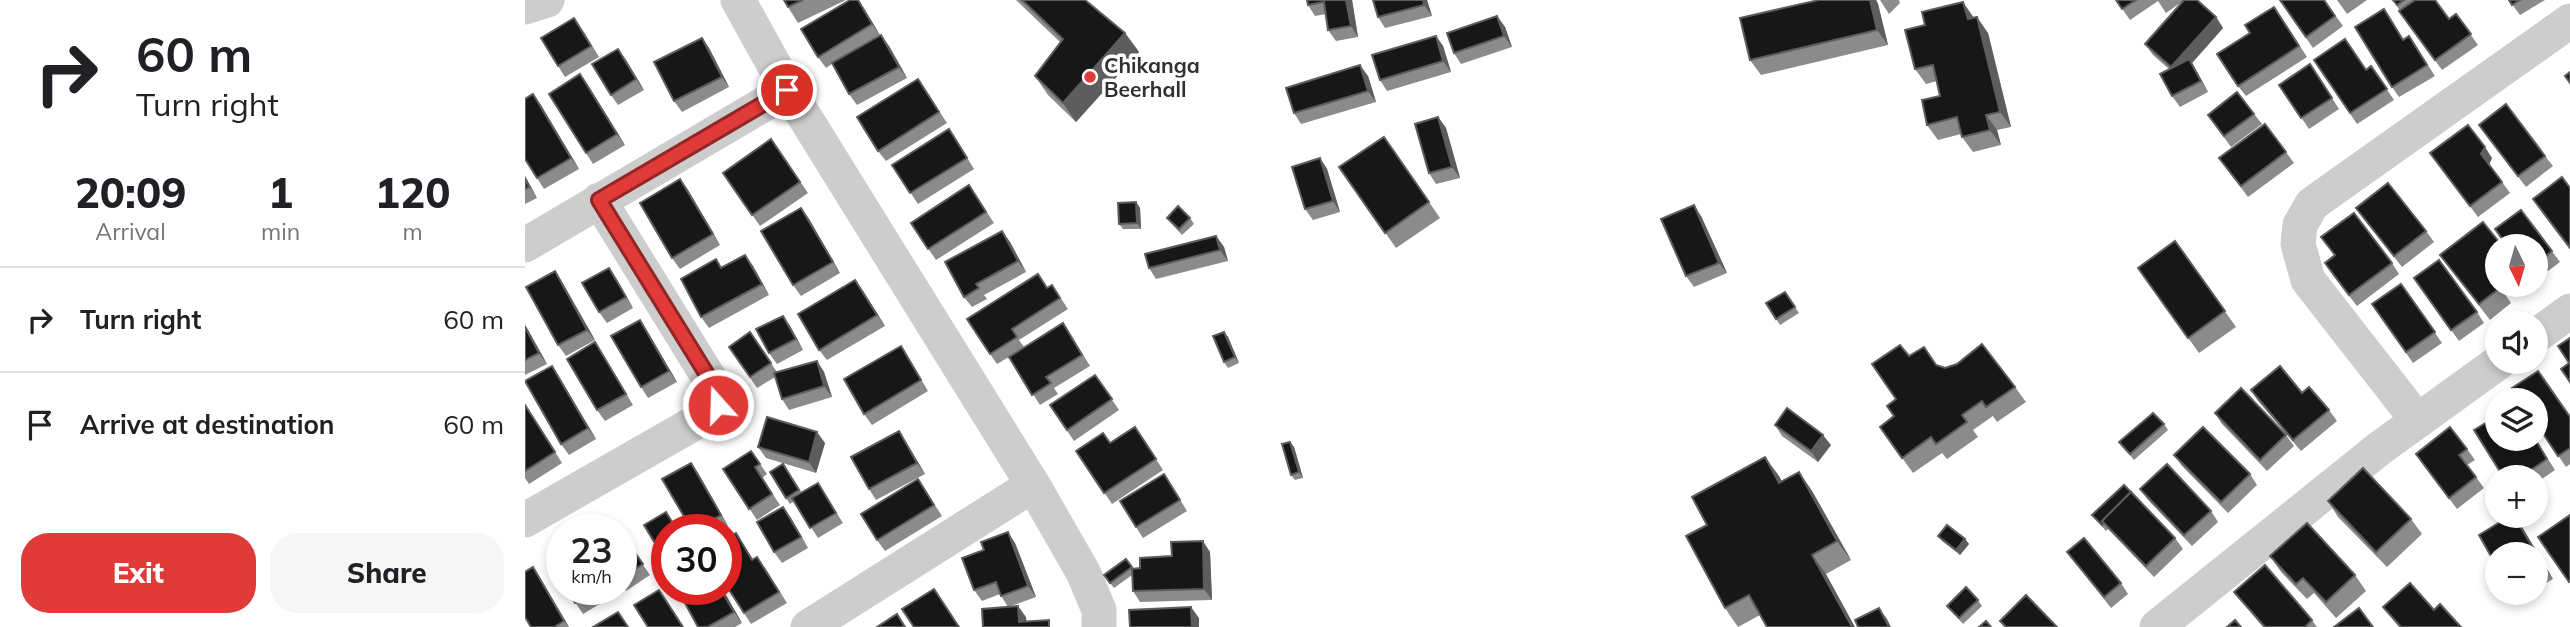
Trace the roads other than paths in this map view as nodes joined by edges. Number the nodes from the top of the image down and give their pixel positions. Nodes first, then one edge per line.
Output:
1 (547, 0) edge
2 (738, 0) edge
3 (525, 7) edge
4 (2570, 21) edge
5 (787, 90) junction
6 (599, 200) junction
7 (525, 245) edge
8 (2570, 311) edge
9 (2548, 327) edge
10 (2485, 372) edge
11 (2418, 421) junction
12 (1033, 485) junction
13 (525, 520) edge
14 (808, 627) edge
15 (1099, 627) edge
16 (2157, 627) edge

1 - 3 street
2 - 5 street
4 - 11 street
5 - 6 street
5 - 12 street
6 - 7 street
6 - 13 street
8 - 9 street
10 - 11 street
11 - 16 street
12 - 14 street
12 - 15 street

